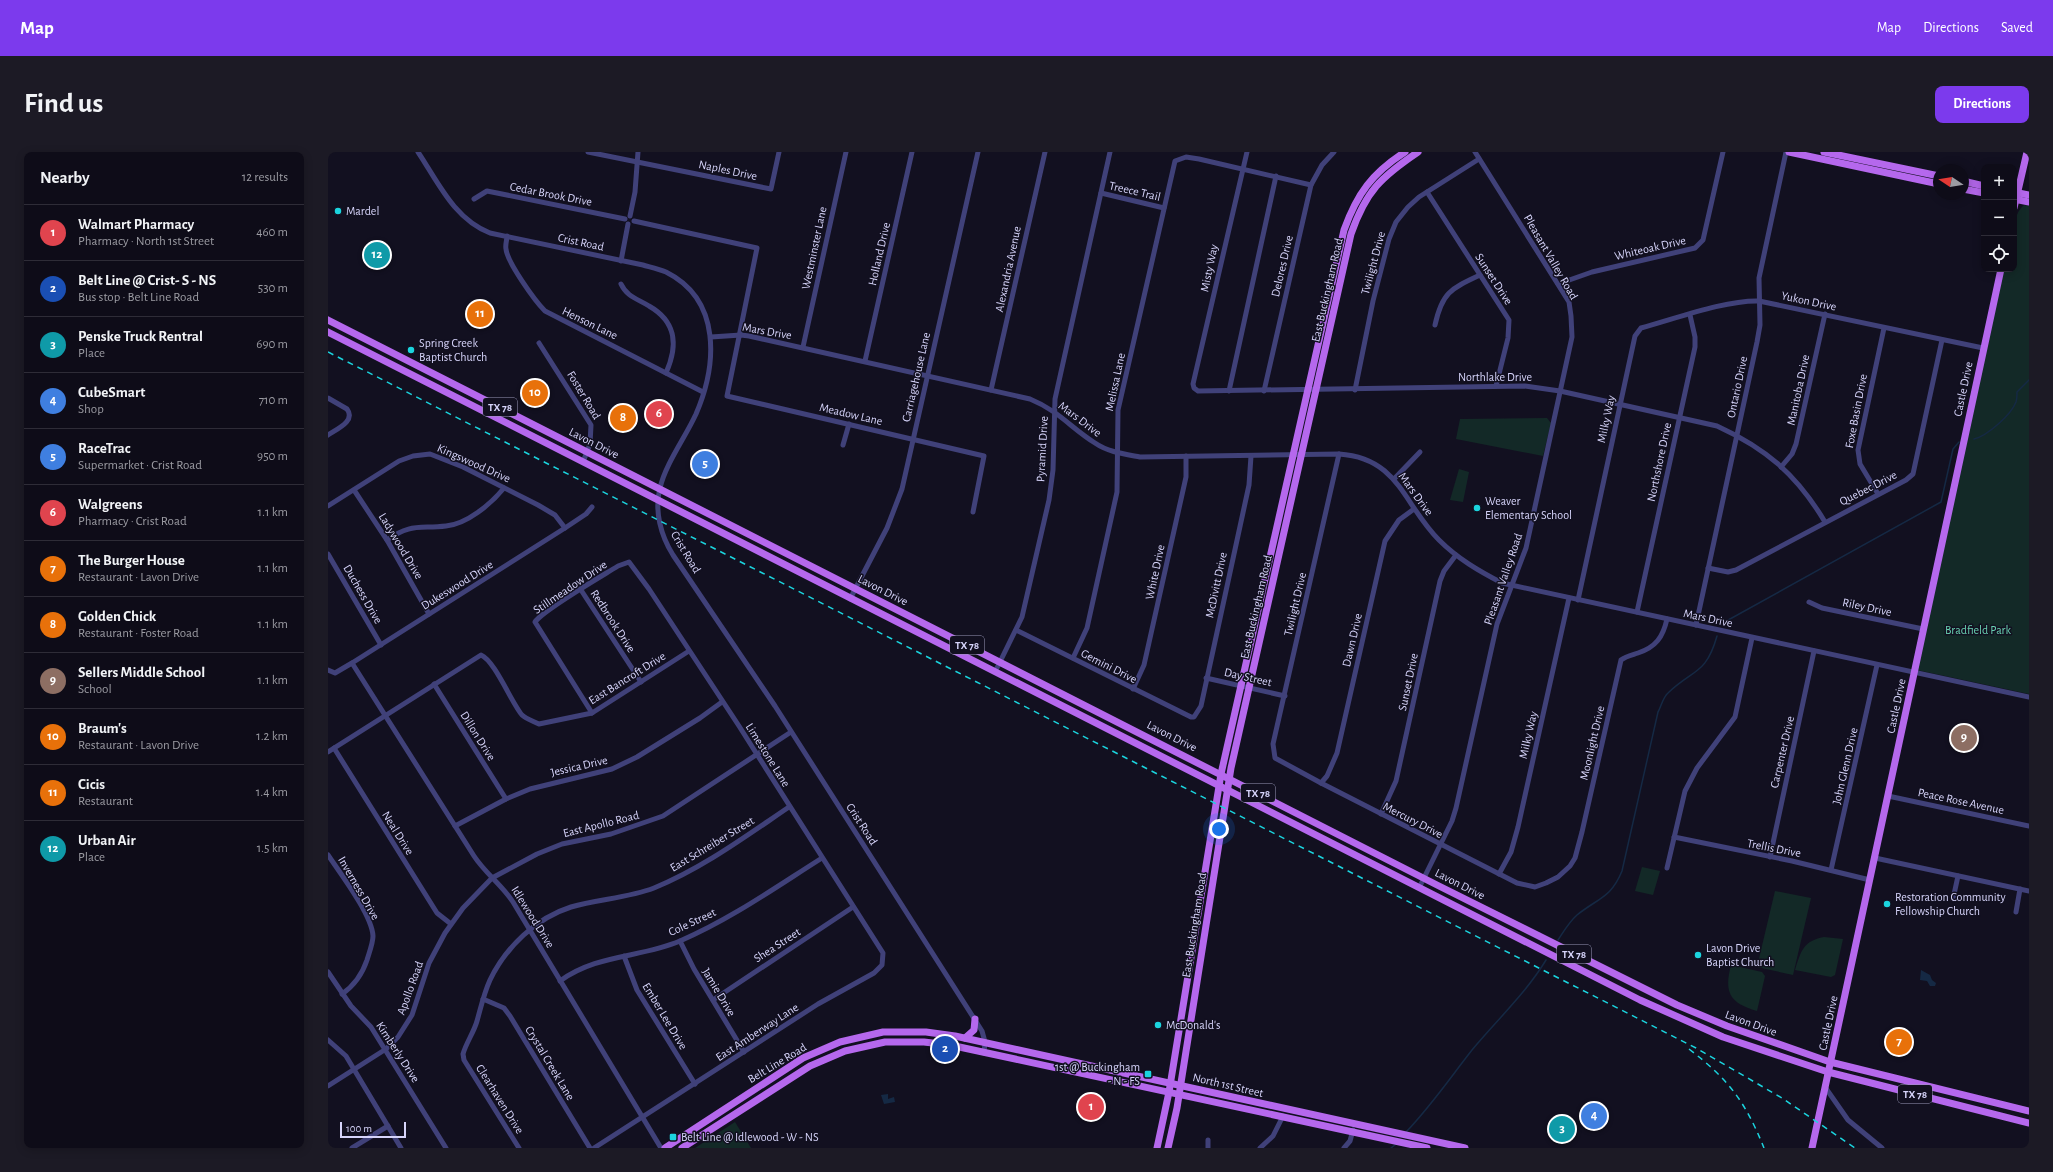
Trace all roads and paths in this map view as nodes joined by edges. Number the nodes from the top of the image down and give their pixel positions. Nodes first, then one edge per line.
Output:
1 (418, 152) edge
2 (588, 152) edge
3 (638, 152) edge
4 (778, 152) edge
5 (846, 152) edge
6 (912, 152) edge
7 (978, 152) edge
8 (1045, 152) edge
9 (1110, 152) edge
10 (1247, 152) edge
11 (1334, 152) edge
12 (1404, 152) edge
13 (1418, 152) edge
14 (1475, 152) edge
15 (1723, 152) edge
16 (1786, 152) edge
17 (1789, 152) edge
18 (1824, 152) edge
19 (2026, 152) edge
20 (1479, 159) junction
21 (637, 162) junction
22 (1242, 168) junction
23 (1907, 173) junction
24 (1933, 175) edge
25 (1276, 176) junction
26 (1933, 182) edge
27 (1969, 182) edge
28 (1311, 185) junction
29 (1981, 185) edge
30 (2017, 188) edge
31 (1969, 190) edge
32 (1427, 192) junction
33 (1981, 192) edge
34 (1101, 193) junction
35 (2029, 195) edge
36 (2017, 196) edge
37 (2017, 197) edge
38 (474, 199) dead end
39 (2029, 202) edge
40 (1164, 208) junction
41 (628, 217) junction
42 (634, 221) junction
43 (628, 224) junction
44 (507, 236) junction
45 (621, 261) junction
46 (2000, 272) edge
47 (1480, 275) junction
48 (621, 284) dead end
49 (1558, 284) junction
50 (1759, 301) junction
51 (1825, 314) junction
52 (1690, 315) junction
53 (328, 320) edge
54 (1435, 325) dead end
55 (340, 326) junction
56 (1884, 328) junction
57 (328, 332) edge
58 (741, 335) junction
59 (336, 336) junction
60 (1635, 336) joint
61 (711, 337) junction
62 (1942, 340) junction
63 (539, 343) dead end
64 (803, 347) junction
65 (1983, 348) junction
66 (865, 361) junction
67 (666, 373) junction
68 (927, 375) junction
69 (444, 379) junction
70 (1496, 386) junction
71 (1194, 388) joint
72 (439, 389) junction
73 (991, 390) junction
74 (1312, 390) junction
75 (1354, 390) junction
76 (1264, 391) junction
77 (1560, 391) junction
78 (703, 392) junction
79 (1229, 392) junction
80 (328, 398) edge
81 (1620, 404) junction
82 (1054, 411) junction
83 (1679, 417) junction
84 (849, 424) junction
85 (328, 435) edge
86 (1737, 435) junction
87 (913, 438) junction
88 (843, 445) dead end
89 (588, 452) junction
90 (1420, 452) dead end
91 (1117, 453) junction
92 (1339, 454) junction
93 (1293, 455) junction
94 (1301, 455) junction
95 (1186, 456) junction
96 (1251, 456) junction
97 (583, 462) junction
98 (1782, 467) junction
99 (1394, 479) junction
100 (504, 488) junction
101 (660, 489) junction
102 (354, 490) junction
103 (1878, 494) junction
104 (658, 501) junction
105 (328, 506) edge
106 (592, 507) dead end
107 (1414, 509) junction
108 (973, 512) dead end
109 (1825, 522) junction
110 (565, 528) junction
111 (387, 540) junction
112 (328, 554) edge
113 (1456, 555) junction
114 (625, 563) joint
115 (1708, 568) junction
116 (1511, 586) junction
117 (856, 588) junction
118 (581, 590) junction
119 (1569, 598) junction
120 (850, 599) junction
121 (1578, 600) junction
122 (1809, 602) dead end
123 (1637, 612) junction
124 (430, 614) junction
125 (1667, 619) junction
126 (924, 623) junction
127 (1696, 625) junction
128 (1923, 629) junction
129 (1016, 630) junction
130 (919, 633) junction
131 (1752, 638) junction
132 (381, 645) junction
133 (689, 651) junction
134 (1814, 652) junction
135 (1072, 658) junction
136 (1000, 661) junction
137 (352, 663) junction
138 (1877, 665) junction
139 (328, 670) edge
140 (995, 672) junction
141 (1914, 673) junction
142 (1206, 678) junction
143 (641, 682) junction
144 (434, 684) junction
145 (1245, 687) junction
146 (1133, 689) junction
147 (1285, 696) junction
148 (2029, 697) edge
149 (722, 702) junction
150 (592, 713) junction
151 (386, 716) junction
152 (1194, 717) joint
153 (791, 732) junction
154 (334, 748) junction
155 (328, 752) edge
156 (756, 755) junction
157 (1275, 758) joint
158 (1221, 774) junction
159 (1229, 778) junction
160 (1321, 783) junction
161 (1219, 786) junction
162 (1228, 791) junction
163 (1888, 796) junction
164 (506, 799) junction
165 (789, 807) junction
166 (1381, 814) junction
167 (455, 826) junction
168 (2029, 826) edge
169 (1674, 837) junction
170 (1440, 845) junction
171 (328, 855) edge
172 (1770, 857) junction
173 (822, 858) junction
174 (1875, 858) junction
175 (1667, 868) dead end
176 (1831, 870) junction
177 (1499, 874) junction
178 (1958, 876) junction
179 (492, 878) junction
180 (1424, 878) junction
181 (1870, 880) junction
182 (1546, 884) joint
183 (1419, 888) junction
184 (2020, 889) junction
185 (2029, 891) edge
186 (1953, 898) dead end
187 (853, 908) junction
188 (2016, 912) dead end
189 (451, 924) junction
190 (530, 930) junction
191 (680, 941) junction
192 (1191, 954) junction
193 (624, 956) junction
194 (1201, 956) junction
195 (882, 966) joint
196 (328, 972) edge
197 (560, 981) junction
198 (1633, 984) junction
199 (342, 994) junction
200 (1629, 995) junction
201 (483, 999) junction
202 (713, 1000) junction
203 (1671, 1014) junction
204 (1182, 1016) junction
205 (1190, 1017) junction
206 (1709, 1018) junction
207 (975, 1019) junction
208 (965, 1038) junction
209 (328, 1040) edge
210 (985, 1042) junction
211 (386, 1049) junction
212 (744, 1052) junction
213 (984, 1052) junction
214 (464, 1060) joint
215 (1066, 1060) junction
216 (1830, 1062) junction
217 (354, 1070) junction
218 (1065, 1070) junction
219 (1828, 1072) junction
220 (1171, 1083) junction
221 (695, 1084) junction
222 (1180, 1085) junction
223 (328, 1086) edge
224 (1825, 1087) junction
225 (1169, 1092) junction
226 (1179, 1094) junction
227 (1256, 1107) junction
228 (2029, 1111) edge
229 (643, 1116) junction
230 (1283, 1116) junction
231 (2029, 1123) edge
232 (1354, 1124) junction
233 (388, 1126) junction
234 (1353, 1132) junction
235 (1208, 1140) dead end
236 (1405, 1143) junction
237 (1443, 1143) junction
238 (352, 1148) edge
239 (401, 1148) edge
240 (446, 1148) edge
241 (519, 1148) edge
242 (590, 1148) edge
243 (594, 1148) edge
244 (661, 1148) edge
245 (665, 1148) edge
246 (682, 1148) edge
247 (1157, 1148) edge
248 (1168, 1148) edge
249 (1208, 1148) edge
250 (1260, 1148) edge
251 (1344, 1148) edge
252 (1427, 1148) edge
253 (1465, 1148) edge
254 (1812, 1148) edge
255 (1882, 1148) edge

1 - 44 street, Crist Road
2 - 21 street, Naples Drive
3 - 21 street
4 - 21 street, Naples Drive
5 - 64 street, Westminster Lane
6 - 66 street, Holland Drive
7 - 68 street, Carriagehouse Lane
8 - 73 street, Alexandria Avenue
9 - 34 street, Pyramid Drive
10 - 22 street, Misty Way
11 - 28 street, Delores Drive
12 - 74 main road, East Buckingham Road
13 - 74 main road, East Buckingham Road
14 - 20 street, Pleasant Valley Road
15 - 49 street, Whiteoak Drive
16 - 50 street, Ontario Drive
17 - 23 main road
18 - 23 main road
19 - 30 main road
20 - 32 street, Twilight Drive
20 - 49 street, Pleasant Valley Road
21 - 41 street
22 - 25 street
22 - 40 street, Melissa Lane
22 - 71 street, Misty Way
23 - 24 main road
23 - 26 main road
25 - 28 street
25 - 79 street
27 - 29 main road
28 - 76 street, Delores Drive
31 - 33 main road
32 - 47 street, Sunset Drive
32 - 75 street, Twilight Drive
34 - 40 street, Treece Trail
34 - 82 street, Pyramid Drive
35 - 36 main road
37 - 39 main road
38 - 41 street, Cedar Brook Drive
40 - 91 street, Melissa Lane
41 - 42 street
41 - 43 street
42 - 43 street
42 - 58 street
43 - 45 street
44 - 45 street, Crist Road
44 - 67 street, Henson Lane
45 - 61 street, Crist Road
46 - 65 main road, Castle Drive
47 - 54 street
47 - 70 street, Sunset Drive
48 - 67 street
49 - 77 street, Pleasant Valley Road
50 - 51 street, Yukon Drive
50 - 52 street, Yukon Drive
50 - 86 street, Ontario Drive
51 - 56 street, Yukon Drive
51 - 98 street, Manitoba Drive
52 - 60 street, Yukon Drive
52 - 83 street, Northshore Drive
53 - 55 main road, Lavon Drive / TX 78
55 - 59 main road
55 - 69 main road, Lavon Drive / TX 78
56 - 62 street, Yukon Drive
56 - 103 street, Foxe Basin Drive
57 - 59 main road, Lavon Drive / TX 78
58 - 61 street, Mars Drive
58 - 64 street, Mars Drive
58 - 84 street, Meadow Lane
59 - 72 main road, Lavon Drive / TX 78
60 - 81 street, Milky Way
61 - 78 street, Crist Road
62 - 65 street, Yukon Drive
62 - 103 street, Quebec Drive
63 - 89 street, Foster Road
64 - 66 street, Mars Drive
65 - 128 main road, Castle Drive
66 - 68 street, Mars Drive
67 - 78 street, Henson Lane
68 - 73 street, Mars Drive
68 - 87 street, Carriagehouse Lane
69 - 72 main road
69 - 89 main road, Lavon Drive / TX 78
70 - 75 street, Northlake Drive
70 - 77 street, Northlake Drive
71 - 79 street, Northlake Drive
72 - 97 main road, Lavon Drive / TX 78
73 - 82 street, Mars Drive
74 - 75 street, Northlake Drive
74 - 76 street, Northlake Drive
74 - 93 main road, East Buckingham Road
74 - 94 main road, East Buckingham Road
76 - 79 street, Northlake Drive
77 - 81 street, Northlake Drive
77 - 116 street, Pleasant Valley Road
78 - 101 street, Crist Road
80 - 85 street
81 - 83 street, Northlake Drive
81 - 121 street, Milky Way
82 - 91 street, Mars Drive
82 - 129 street, Pyramid Drive
83 - 86 street, Northlake Drive
83 - 123 street, Northshore Drive
84 - 87 street, Meadow Lane
84 - 88 street
86 - 98 street, Northlake Drive
86 - 115 street, Ontario Drive
87 - 108 street, Meadow Lane
87 - 117 street, Carriagehouse Lane
89 - 97 street, Foster Road
89 - 101 main road, Lavon Drive / TX 78
90 - 99 street
91 - 95 street, Mars Drive
91 - 135 street, Melissa Lane
92 - 94 street, Mars Drive
92 - 99 street, Mars Drive
92 - 147 street, Twilight Drive
93 - 94 street, Mars Drive
93 - 96 street, Mars Drive
93 - 145 main road, East Buckingham Road
94 - 145 main road, East Buckingham Road
95 - 96 street, Mars Drive
95 - 146 street, White Drive
96 - 142 street, McDivitt Drive
97 - 104 main road, Lavon Drive / TX 78
98 - 109 street, Northlake Drive
99 - 107 street, Mars Drive
100 - 102 street, Kingswood Drive
100 - 110 street, Kingswood Drive
100 - 111 street
101 - 104 street, Crist Road
101 - 117 main road, Lavon Drive / TX 78
102 - 105 street, Kingswood Drive
102 - 111 street, Ladywood Drive
103 - 109 street, Quebec Drive
104 - 120 main road, Lavon Drive / TX 78
104 - 153 street, Crist Road
106 - 110 street, Dukeswood Drive
107 - 113 street, Mars Drive
107 - 160 street, Dawn Drive
109 - 115 street, Quebec Drive
110 - 124 street, Dukeswood Drive
111 - 124 street, Ladywood Drive
112 - 132 street, Duchess Drive
113 - 116 street, Mars Drive
113 - 166 street, Sunset Drive
114 - 118 street, Stillmeadow Drive
114 - 133 street, Limestone Lane
115 - 127 street, Ontario Drive
116 - 119 street, Mars Drive
116 - 170 street, Pleasant Valley Road
117 - 120 street, Carriagehouse Lane
117 - 126 main road, Lavon Drive / TX 78
118 - 143 street, Redbrook Drive
118 - 150 street, Stillmeadow Drive
119 - 121 street, Mars Drive
119 - 177 street, Milky Way
120 - 130 main road, Lavon Drive / TX 78
121 - 123 street, Mars Drive
122 - 128 street, Riley Drive
123 - 125 street, Mars Drive
124 - 132 street, Dukeswood Drive
125 - 127 street, Mars Drive
125 - 182 street, Moonlight Drive
126 - 130 main road
126 - 136 main road, Lavon Drive / TX 78
127 - 131 street, Mars Drive
128 - 141 main road, Castle Drive
129 - 135 street, Gemini Drive
129 - 136 street, Pyramid Drive
130 - 140 main road, Lavon Drive / TX 78
131 - 134 street, Mars Drive
131 - 169 street
132 - 137 street, Dukeswood Drive
133 - 143 street, East Bancroft Drive
133 - 149 street, Limestone Lane
134 - 138 street, Mars Drive
134 - 172 street, Carpenter Drive
135 - 146 street, Gemini Drive
136 - 140 street, Pyramid Drive
136 - 158 main road, Lavon Drive / TX 78
137 - 139 street, Dukeswood Drive
137 - 151 street, Idlewood Drive
138 - 141 street, Mars Drive
138 - 176 street, John Glenn Drive
140 - 161 main road, Lavon Drive / TX 78
141 - 148 street, Mars Drive
141 - 163 main road, Castle Drive
142 - 145 street, Day Street
142 - 152 street, McDivitt Drive
143 - 150 street, East Bancroft Drive
144 - 150 street, East Bancroft Drive
144 - 151 street, East Bancroft Drive
144 - 164 street, Dillon Drive
145 - 147 street, Day Street
145 - 158 main road, East Buckingham Road
145 - 159 main road, East Buckingham Road
146 - 152 street, Gemini Drive
147 - 157 street, Twilight Drive
149 - 156 street, Limestone Lane
149 - 164 street, Jessica Drive
151 - 154 street, East Bancroft Drive
151 - 167 street, Idlewood Drive
153 - 156 street, East Apollo Road
153 - 207 street, Crist Road
154 - 155 street, East Bancroft Drive
154 - 189 street, Neal Drive
156 - 165 street, Limestone Lane
156 - 179 street, East Apollo Road
157 - 160 street, Mercury Drive
158 - 159 main road, Lavon Drive / TX 78
158 - 161 main road, East Buckingham Road
159 - 162 main road, East Buckingham Road
159 - 180 main road, Lavon Drive / TX 78
160 - 166 street, Mercury Drive
161 - 162 main road, Lavon Drive / TX 78
161 - 192 main road, East Buckingham Road
162 - 183 main road, Lavon Drive / TX 78
162 - 194 main road, East Buckingham Road
163 - 168 street, Peace Rose Avenue
163 - 174 main road, Castle Drive
164 - 167 street, Jessica Drive
165 - 173 street, Limestone Lane
165 - 190 street, East Schreiber Street
166 - 170 street, Mercury Drive
167 - 179 street, Idlewood Drive
169 - 172 street, Trellis Drive
169 - 175 street
170 - 177 street, Mercury Drive
170 - 180 street, Pleasant Valley Road
171 - 199 street, Inverness Drive
172 - 176 street, Trellis Drive
173 - 187 street, Limestone Lane
173 - 191 street, Cole Street
174 - 178 street
174 - 181 main road, Castle Drive
176 - 181 street, Trellis Drive
177 - 182 street, Mercury Drive
178 - 184 street
178 - 186 street
179 - 189 street, Apollo Road
179 - 190 street, Idlewood Drive
180 - 183 street, Pleasant Valley Road
180 - 198 main road, Lavon Drive / TX 78
181 - 216 main road, Castle Drive
183 - 200 main road, Lavon Drive / TX 78
184 - 185 street
184 - 188 street
187 - 195 street, Limestone Lane
187 - 202 street, Shea Street
189 - 211 street, Apollo Road
190 - 197 street, Idlewood Drive
190 - 201 street, East Schreiber Street
191 - 193 street, Cole Street
191 - 202 street, Jamie Drive
192 - 194 main road
192 - 204 main road, East Buckingham Road
193 - 197 street, Cole Street
193 - 221 street, Ember Lee Drive
194 - 205 main road, East Buckingham Road
195 - 212 street, East Amberway Lane
196 - 199 street, Kimberly Drive
197 - 229 street, Idlewood Drive
198 - 200 main road
198 - 206 main road, Lavon Drive / TX 78
199 - 211 street, Kimberly Drive
200 - 203 main road, Lavon Drive / TX 78
201 - 214 street, East Schreiber Street
201 - 242 street, Crystal Creek Lane
202 - 212 street, Jamie Drive
203 - 206 main road
203 - 219 main road, Lavon Drive / TX 78
204 - 205 main road
204 - 220 main road, East Buckingham Road
205 - 222 main road, East Buckingham Road
206 - 216 main road, Lavon Drive / TX 78
207 - 208 main road
207 - 210 street, Crist Road
208 - 210 main road, Belt Line Road
208 - 245 main road, Belt Line Road
209 - 217 street
210 - 213 street, Crist Road
210 - 215 main road, North 1st Street
211 - 217 street, Apollo Road
211 - 240 street, Kimberly Drive
212 - 221 street, East Amberway Lane
213 - 218 main road, North 1st Street
213 - 246 main road, Belt Line Road
214 - 241 street, Clearhaven Drive
215 - 218 main road
215 - 220 main road, North 1st Street
216 - 219 main road, Castle Drive
216 - 228 main road, Lavon Drive / TX 78
217 - 223 street, Apollo Road
217 - 233 street
218 - 225 main road, North 1st Street
219 - 224 main road, Castle Drive
219 - 231 main road, Lavon Drive / TX 78
220 - 222 main road, North 1st Street
220 - 225 main road, East Buckingham Road
221 - 229 street, East Amberway Lane
222 - 226 main road, East Buckingham Road
222 - 227 main road, North 1st Street
224 - 254 main road, Castle Drive
224 - 255 street
225 - 226 main road, North 1st Street
225 - 247 main road, East Buckingham Road
226 - 227 main road, North 1st Street
226 - 248 main road, East Buckingham Road
227 - 230 main road, North 1st Street
227 - 232 main road, North 1st Street
229 - 243 street, East Amberway Lane
229 - 244 street, Idlewood Drive
230 - 234 main road, North 1st Street
230 - 250 street
232 - 234 street
232 - 237 main road, North 1st Street
233 - 238 street
233 - 239 street
234 - 236 main road, North 1st Street
234 - 251 street
235 - 249 street
236 - 237 main road
236 - 252 main road, North 1st Street
237 - 253 main road, North 1st Street

